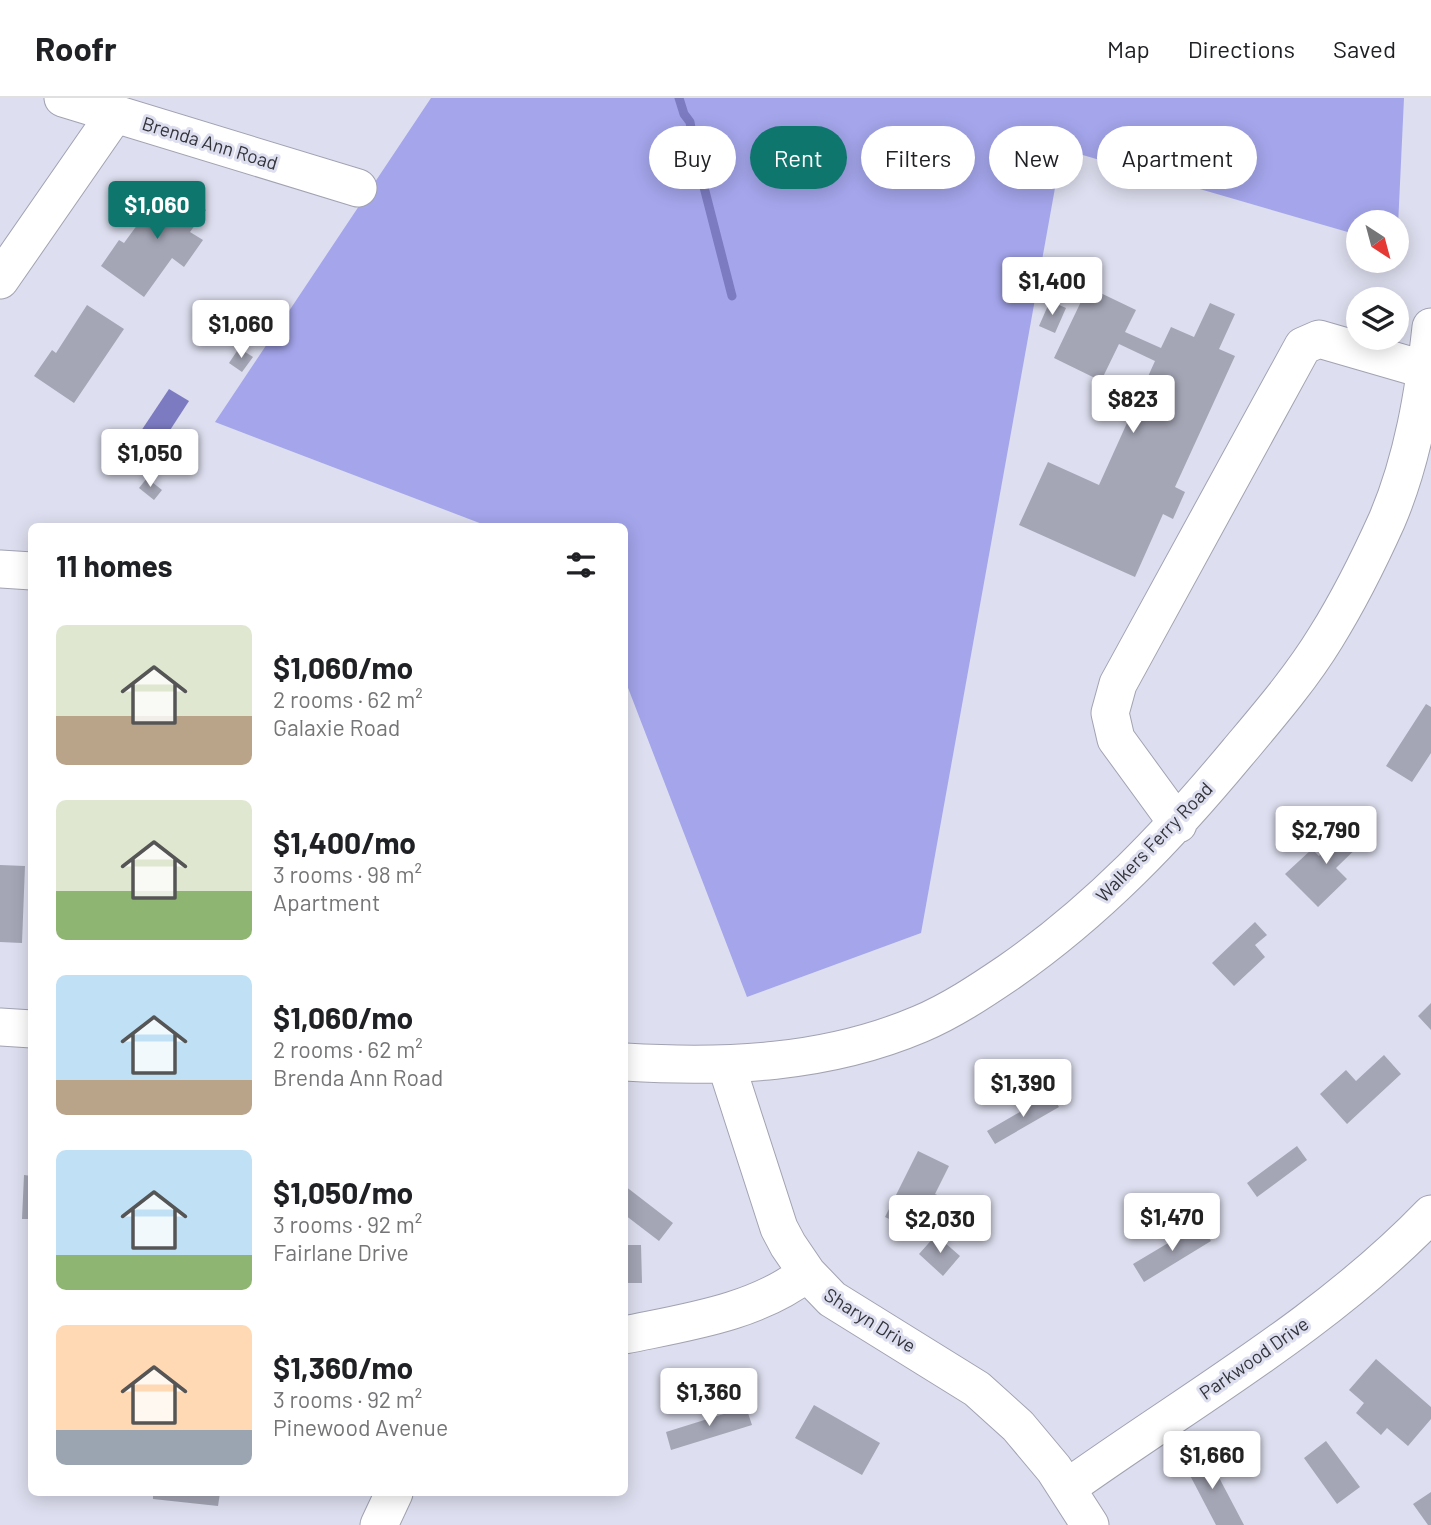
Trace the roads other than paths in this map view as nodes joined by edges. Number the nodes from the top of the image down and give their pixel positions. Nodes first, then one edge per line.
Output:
1 (63, 98) edge
2 (115, 114) junction
3 (358, 188) dead end
4 (0, 280) edge
5 (1431, 327) edge
6 (1426, 370) junction
7 (1419, 463) edge
8 (0, 569) edge
9 (28, 571) edge
10 (1178, 824) junction
11 (0, 1027) edge
12 (28, 1029) edge
13 (628, 1062) edge
14 (726, 1064) junction
15 (1426, 1232) edge
16 (807, 1273) junction
17 (628, 1334) edge
18 (1067, 1488) junction
19 (393, 1496) edge
20 (379, 1525) edge
21 (1090, 1525) edge

1 - 2 street, Brenda Ann Road
2 - 3 street, Brenda Ann Road
2 - 4 street
5 - 6 street, Walkers Ferry Road
6 - 7 street, Walkers Ferry Road
6 - 10 street
7 - 10 street, Walkers Ferry Road
8 - 9 street
10 - 14 street, Walkers Ferry Road
11 - 12 street
13 - 14 street, Walkers Ferry Road
14 - 16 street, Sharyn Drive
15 - 18 street, Parkwood Drive
16 - 17 street
16 - 18 street, Sharyn Drive
18 - 21 street, Sharyn Drive
19 - 20 street

